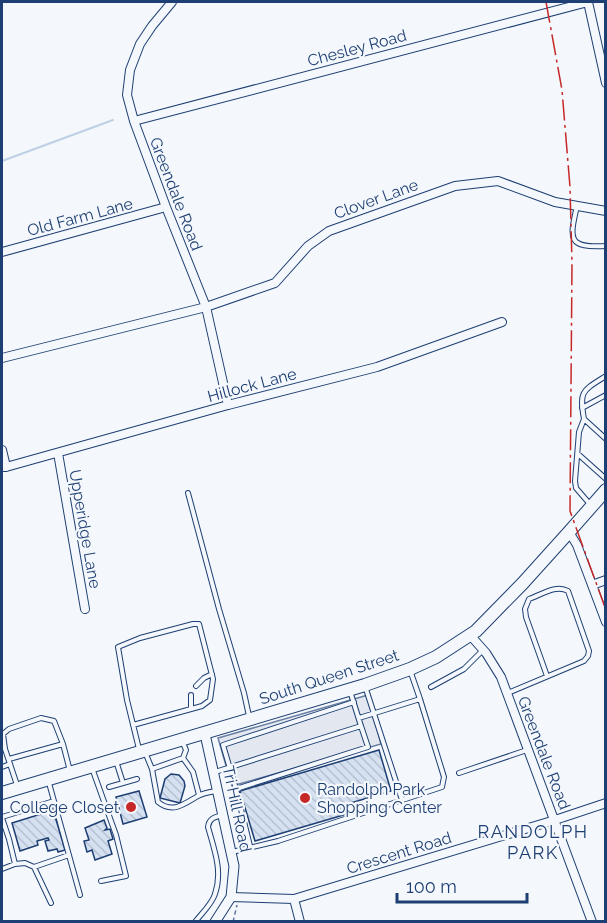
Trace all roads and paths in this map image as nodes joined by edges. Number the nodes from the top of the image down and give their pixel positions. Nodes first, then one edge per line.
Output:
1 (172, 2) edge
2 (588, 2) edge
3 (606, 83) edge
4 (134, 121) junction
5 (577, 206) junction
6 (165, 207) junction
7 (606, 211) edge
8 (606, 246) edge
9 (2, 252) edge
10 (206, 307) junction
11 (502, 322) dead end
12 (2, 358) edge
13 (606, 376) edge
14 (606, 394) edge
15 (228, 405) junction
16 (582, 408) junction
17 (584, 419) junction
18 (606, 439) edge
19 (2, 450) edge
20 (58, 453) junction
21 (578, 454) junction
22 (4, 467) edge
23 (606, 479) edge
24 (606, 490) edge
25 (188, 493) dead end
26 (592, 506) junction
27 (570, 532) junction
28 (606, 580) edge
29 (592, 585) junction
30 (85, 609) dead end
31 (606, 622) edge
32 (470, 635) junction
33 (483, 650) junction
34 (410, 669) junction
35 (212, 674) junction
36 (547, 676) junction
37 (365, 685) junction
38 (196, 686) dead end
39 (431, 687) dead end
40 (507, 693) junction
41 (191, 694) dead end
42 (352, 696) junction
43 (420, 699) junction
44 (191, 709) junction
45 (374, 713) junction
46 (359, 718) junction
47 (250, 720) junction
48 (133, 724) junction
49 (361, 726) junction
50 (2, 732) edge
51 (205, 734) junction
52 (183, 740) junction
53 (63, 744) junction
54 (528, 750) junction
55 (142, 752) junction
56 (183, 758) junction
57 (116, 760) junction
58 (10, 762) junction
59 (92, 767) junction
60 (2, 768) edge
61 (230, 768) junction
62 (152, 769) junction
63 (70, 773) junction
64 (214, 773) junction
65 (459, 773) dead end
66 (137, 779) dead end
67 (48, 780) junction
68 (123, 783) junction
69 (109, 787) dead end
70 (18, 788) junction
71 (236, 789) junction
72 (218, 790) junction
73 (2, 793) edge
74 (199, 795) junction
75 (402, 800) junction
76 (54, 801) junction
77 (606, 803) edge
78 (223, 815) junction
79 (2, 818) edge
80 (555, 820) junction
81 (250, 846) junction
82 (231, 852) junction
83 (69, 855) junction
84 (15, 864) junction
85 (34, 867) junction
86 (2, 868) edge
87 (101, 881) dead end
88 (80, 895) dead end
89 (235, 897) junction
90 (294, 899) junction
91 (51, 903) dead end
92 (195, 921) edge
93 (214, 921) edge
94 (233, 921) edge
95 (300, 921) edge
96 (592, 921) edge

1 - 4 street, Greendale Road
2 - 3 street
2 - 4 street, Chesley Road
4 - 6 street, Greendale Road
5 - 7 street, Clover Lane
5 - 8 lane
5 - 10 street, Clover Lane
6 - 9 street, Old Farm Lane
6 - 10 street, Greendale Road
10 - 12 street, Clover Lane
10 - 15 street, Greendale Road
11 - 15 street, Hillock Lane
13 - 16 lane
14 - 16 lane
15 - 20 street, Hillock Lane
16 - 17 lane
17 - 18 lane
17 - 21 lane
19 - 22 street
20 - 22 street, Hillock Lane
20 - 30 street, Upperidge Lane
21 - 23 lane
21 - 26 lane
24 - 26 main road, South Queen Street
25 - 47 lane
26 - 27 main road, South Queen Street
27 - 29 street
27 - 32 main road, South Queen Street
28 - 29 street
29 - 31 street
32 - 33 street, Greendale Road
32 - 34 main road, South Queen Street
33 - 39 lane
33 - 40 street, Greendale Road
34 - 37 main road, South Queen Street
34 - 43 lane
35 - 38 lane
35 - 44 lane
35 - 48 lane
36 - 36 lane
36 - 40 lane
37 - 42 main road, South Queen Street
37 - 45 lane
40 - 54 street, Greendale Road
41 - 44 lane
42 - 46 lane
42 - 47 main road, South Queen Street
42 - 61 lane
43 - 45 lane
43 - 75 lane
44 - 48 lane
45 - 46 lane
45 - 75 lane
46 - 49 lane
47 - 51 main road, South Queen Street
48 - 55 lane
49 - 61 lane
49 - 71 lane
50 - 53 lane
50 - 58 lane
51 - 52 main road, South Queen Street
51 - 64 street, Tri Hill Road
52 - 55 main road, South Queen Street
52 - 56 lane
53 - 58 lane
53 - 63 lane
54 - 65 lane
54 - 80 street, Greendale Road
55 - 57 main road, South Queen Street
55 - 62 lane
56 - 62 lane
56 - 74 lane
57 - 59 main road, South Queen Street
57 - 68 lane
58 - 60 lane
58 - 70 lane
59 - 63 main road, South Queen Street
59 - 87 lane
61 - 64 lane
61 - 71 lane
62 - 74 lane
63 - 67 main road, South Queen Street
64 - 72 street, Tri Hill Road
66 - 68 lane
67 - 70 main road, South Queen Street
67 - 76 lane
68 - 69 lane
70 - 73 main road, South Queen Street
71 - 81 lane
72 - 74 lane
72 - 78 street, Tri Hill Road
75 - 81 lane
76 - 79 lane
76 - 83 lane
77 - 80 street, Crescent Road
78 - 82 street, Tri Hill Road
78 - 92 lane
79 - 84 lane
80 - 90 street, Crescent Road
80 - 96 street, Greendale Road
81 - 82 lane
82 - 89 street, Tri Hill Road
83 - 85 lane
83 - 88 lane
84 - 85 lane
84 - 86 lane
85 - 91 lane
89 - 90 street, Crescent Road
89 - 93 street, Tri Hill Road
89 - 94 path
90 - 95 street

